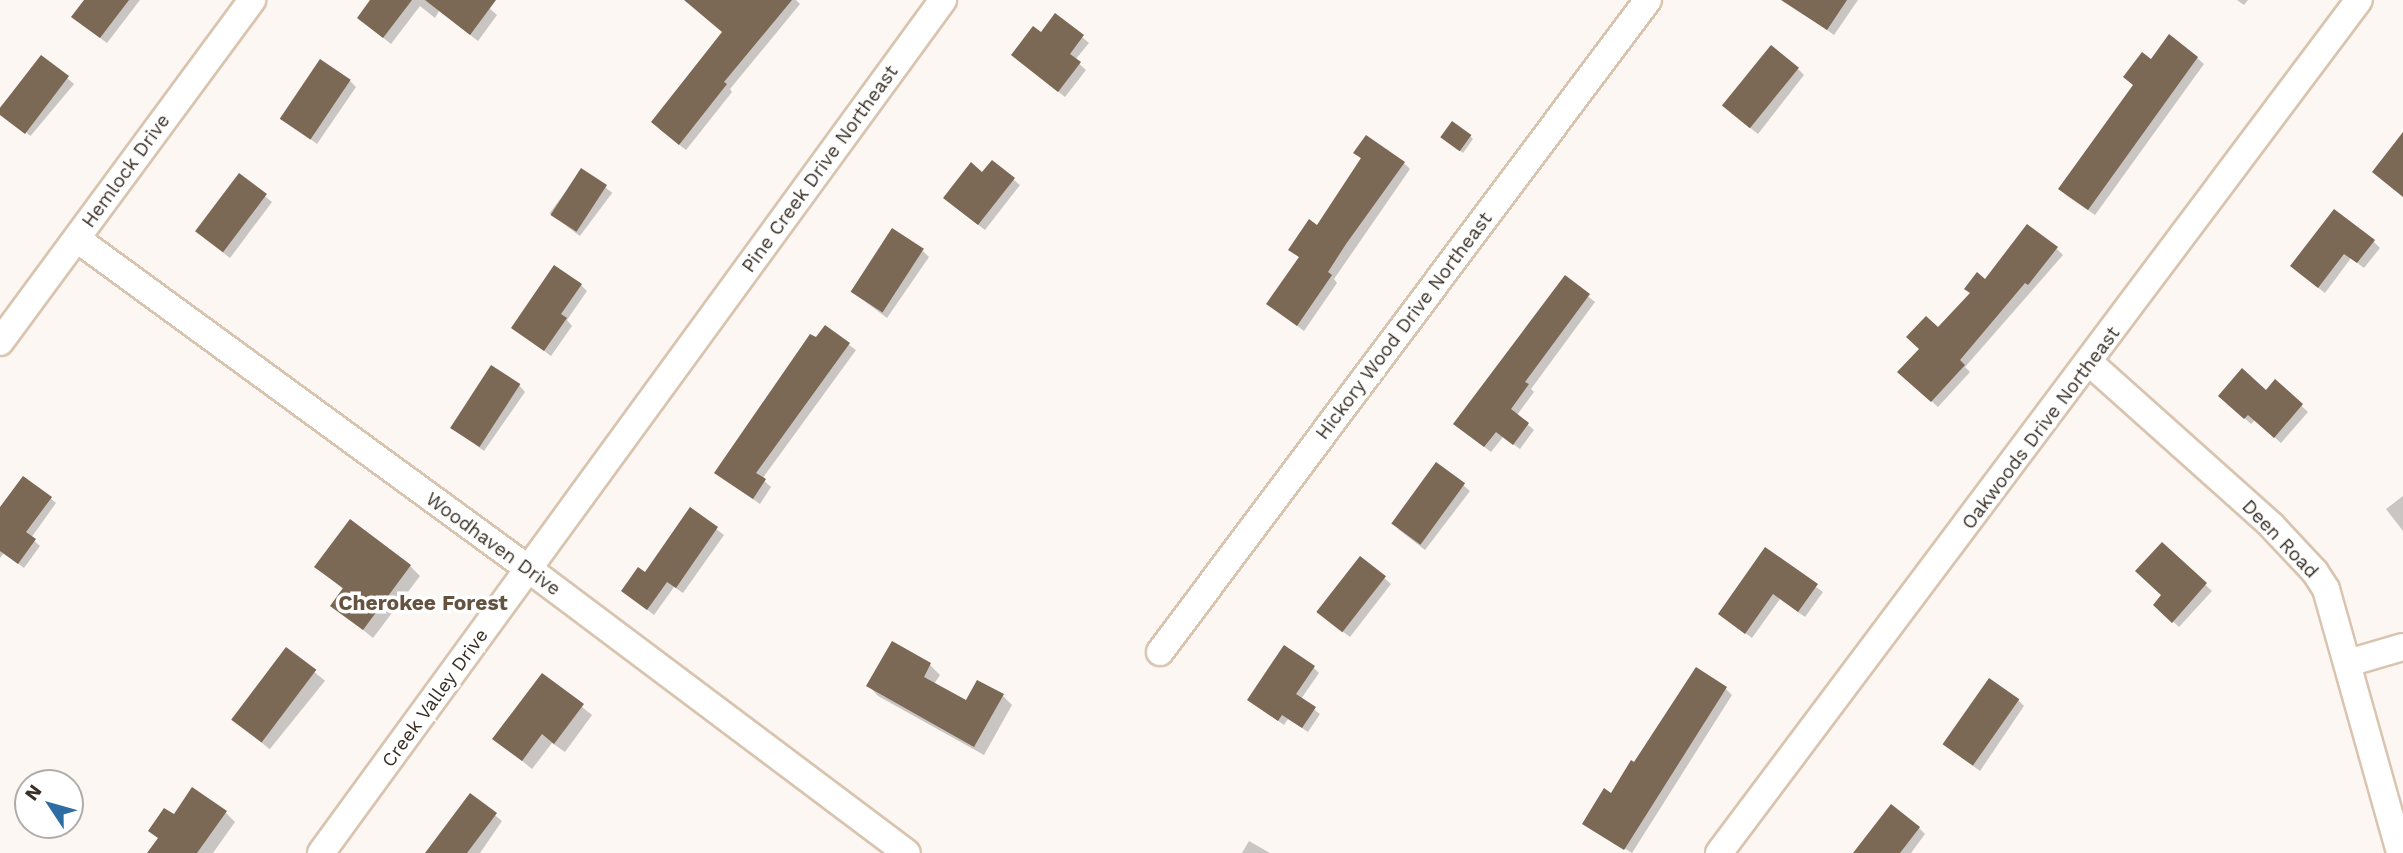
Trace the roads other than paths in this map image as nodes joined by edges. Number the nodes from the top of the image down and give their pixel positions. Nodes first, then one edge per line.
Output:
1 (252, 0) edge
2 (943, 0) edge
3 (1648, 0) edge
4 (2359, 0) edge
5 (77, 239) junction
6 (697, 339) joint
7 (0, 342) edge
8 (2090, 363) junction
9 (530, 570) junction
10 (2403, 647) edge
11 (1160, 652) dead end
12 (2348, 663) junction
13 (321, 853) edge
14 (907, 853) edge
15 (1719, 853) edge
16 (2400, 853) edge

1 - 5 street, Hemlock Drive
2 - 6 street, Pine Creek Drive Northeast
3 - 11 street, Hickory Wood Drive Northeast
4 - 8 street, Oakwoods Drive Northeast
5 - 7 street, Hemlock Drive
5 - 9 street, Woodhaven Drive
6 - 9 street, Creek Valley Drive
8 - 12 street, Deen Road
8 - 15 street, Oakwoods Drive Northeast
9 - 13 street, Creek Valley Drive
9 - 14 street, Woodhaven Drive
10 - 12 street
12 - 16 street, Deen Road

